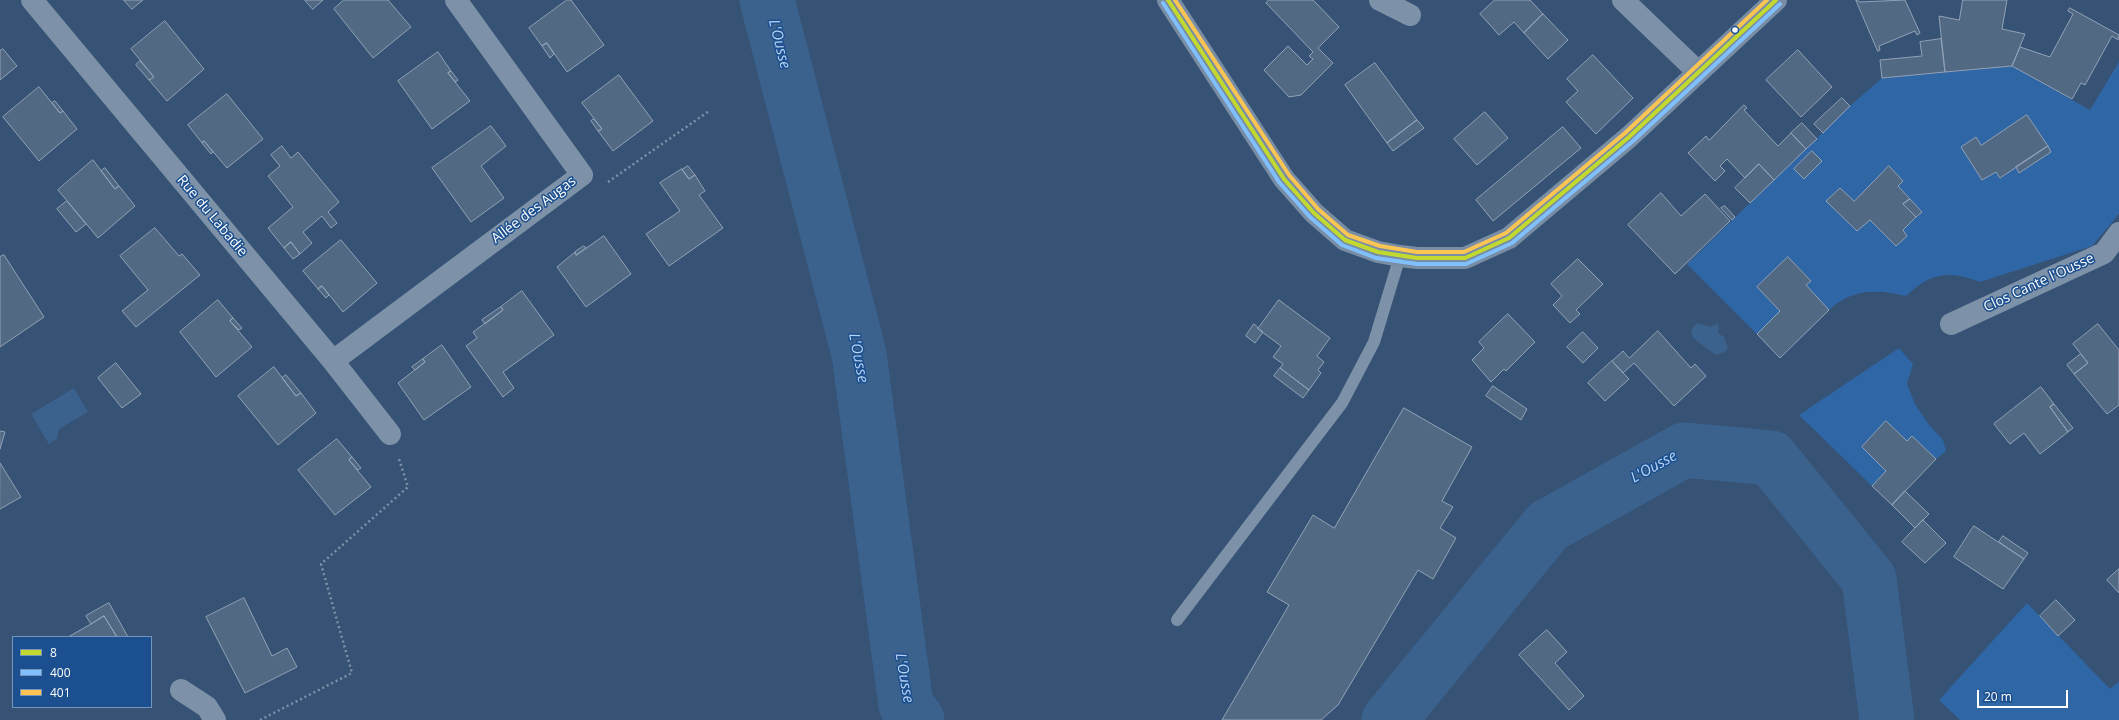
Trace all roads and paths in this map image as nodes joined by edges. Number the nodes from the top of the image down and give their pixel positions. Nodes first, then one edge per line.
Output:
1 (32, 0) edge
2 (456, 0) edge
3 (1168, 0) edge
4 (1380, 0) edge
5 (1622, 0) edge
6 (1776, 0) edge
7 (1410, 15) dead end
8 (1698, 71) junction
9 (709, 111) dead end
10 (582, 175) junction
11 (2119, 233) edge
12 (1400, 256) junction
13 (1951, 324) dead end
14 (333, 361) junction
15 (390, 434) joint
16 (1178, 620) dead end
17 (181, 690) dead end
18 (215, 720) edge
19 (260, 720) edge

1 - 14 street, Rue du Labadie
2 - 10 street, Allée des Augas
3 - 12 street
4 - 7 street
5 - 8 street
6 - 8 street
8 - 12 street
9 - 10 path
10 - 14 street, Allée des Augas
11 - 13 street, Clos Cante l'Ousse
12 - 16 lane
14 - 15 street, Rue du Labadie
15 - 19 path
17 - 18 street

